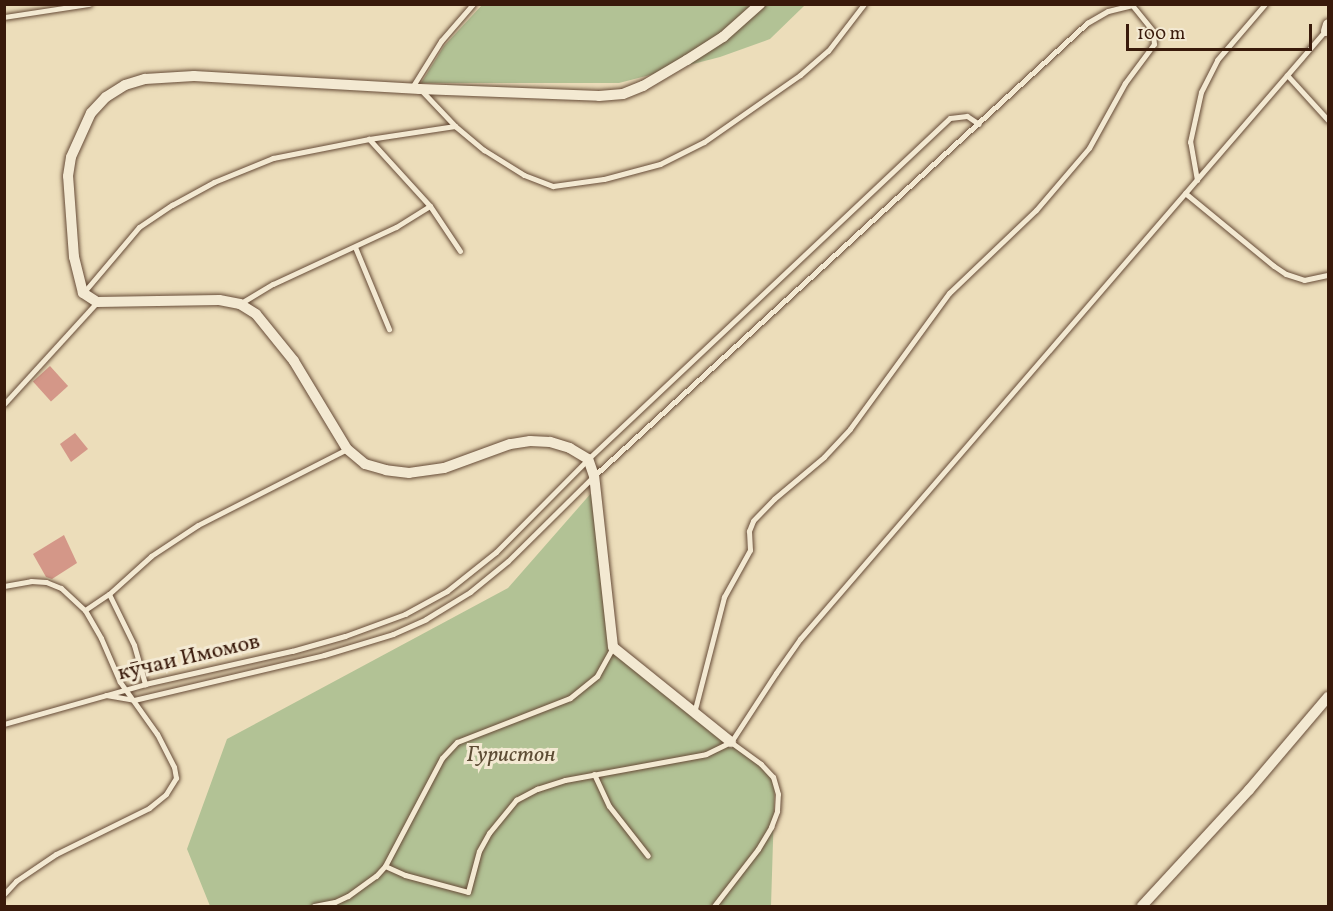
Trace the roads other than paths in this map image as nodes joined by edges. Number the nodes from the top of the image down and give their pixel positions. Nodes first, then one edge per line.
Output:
1 (88, 4) edge
2 (473, 4) edge
3 (760, 4) edge
4 (864, 4) edge
5 (1265, 4) edge
6 (1133, 5) edge
7 (4, 17) edge
8 (1328, 28) edge
9 (1287, 75) junction
10 (415, 89) junction
11 (1329, 120) edge
12 (979, 124) junction
13 (455, 126) junction
14 (369, 139) junction
15 (1197, 180) junction
16 (1185, 193) junction
17 (430, 206) junction
18 (356, 247) junction
19 (460, 251) dead end
20 (1329, 275) edge
21 (83, 292) junction
22 (97, 302) junction
23 (240, 304) junction
24 (389, 329) dead end
25 (4, 404) edge
26 (346, 449) junction
27 (588, 459) junction
28 (594, 476) junction
29 (4, 585) edge
30 (109, 594) junction
31 (85, 610) junction
32 (613, 647) junction
33 (145, 684) junction
34 (125, 690) junction
35 (106, 695) junction
36 (1329, 697) edge
37 (134, 700) junction
38 (694, 713) junction
39 (4, 723) edge
40 (731, 742) junction
41 (594, 774) junction
42 (648, 856) dead end
43 (385, 866) junction
44 (4, 894) edge
45 (314, 906) edge
46 (714, 906) edge
47 (1142, 906) edge

1 - 7 lane
2 - 10 lane
3 - 10 street
4 - 13 lane
5 - 15 lane
6 - 12 lane, кӯчаи Имомов
6 - 38 lane
8 - 9 lane
9 - 11 lane
9 - 15 lane
10 - 13 lane
10 - 21 street
12 - 27 lane, кӯчаи Имомов
12 - 28 lane, кӯчаи Имомов
13 - 14 lane
14 - 17 lane
14 - 21 lane
15 - 16 lane
16 - 20 lane
16 - 40 lane
17 - 18 lane
17 - 19 lane
18 - 23 lane
18 - 24 lane
21 - 22 street
22 - 23 street
22 - 25 lane
23 - 26 street
26 - 27 street
26 - 30 lane
27 - 28 street
27 - 33 lane, кӯчаи Имомов
28 - 32 street
28 - 37 lane, кӯчаи Имомов
29 - 31 lane
30 - 31 lane
30 - 33 lane
31 - 34 lane
32 - 38 street
32 - 43 lane
33 - 34 lane, кӯчаи Имомов
34 - 35 lane, кӯчаи Имомов
34 - 37 lane
35 - 37 lane, кӯчаи Имомов
35 - 39 lane
36 - 47 street
37 - 44 lane
38 - 40 street
40 - 41 lane
40 - 46 lane
41 - 42 lane
41 - 43 lane
43 - 45 lane

